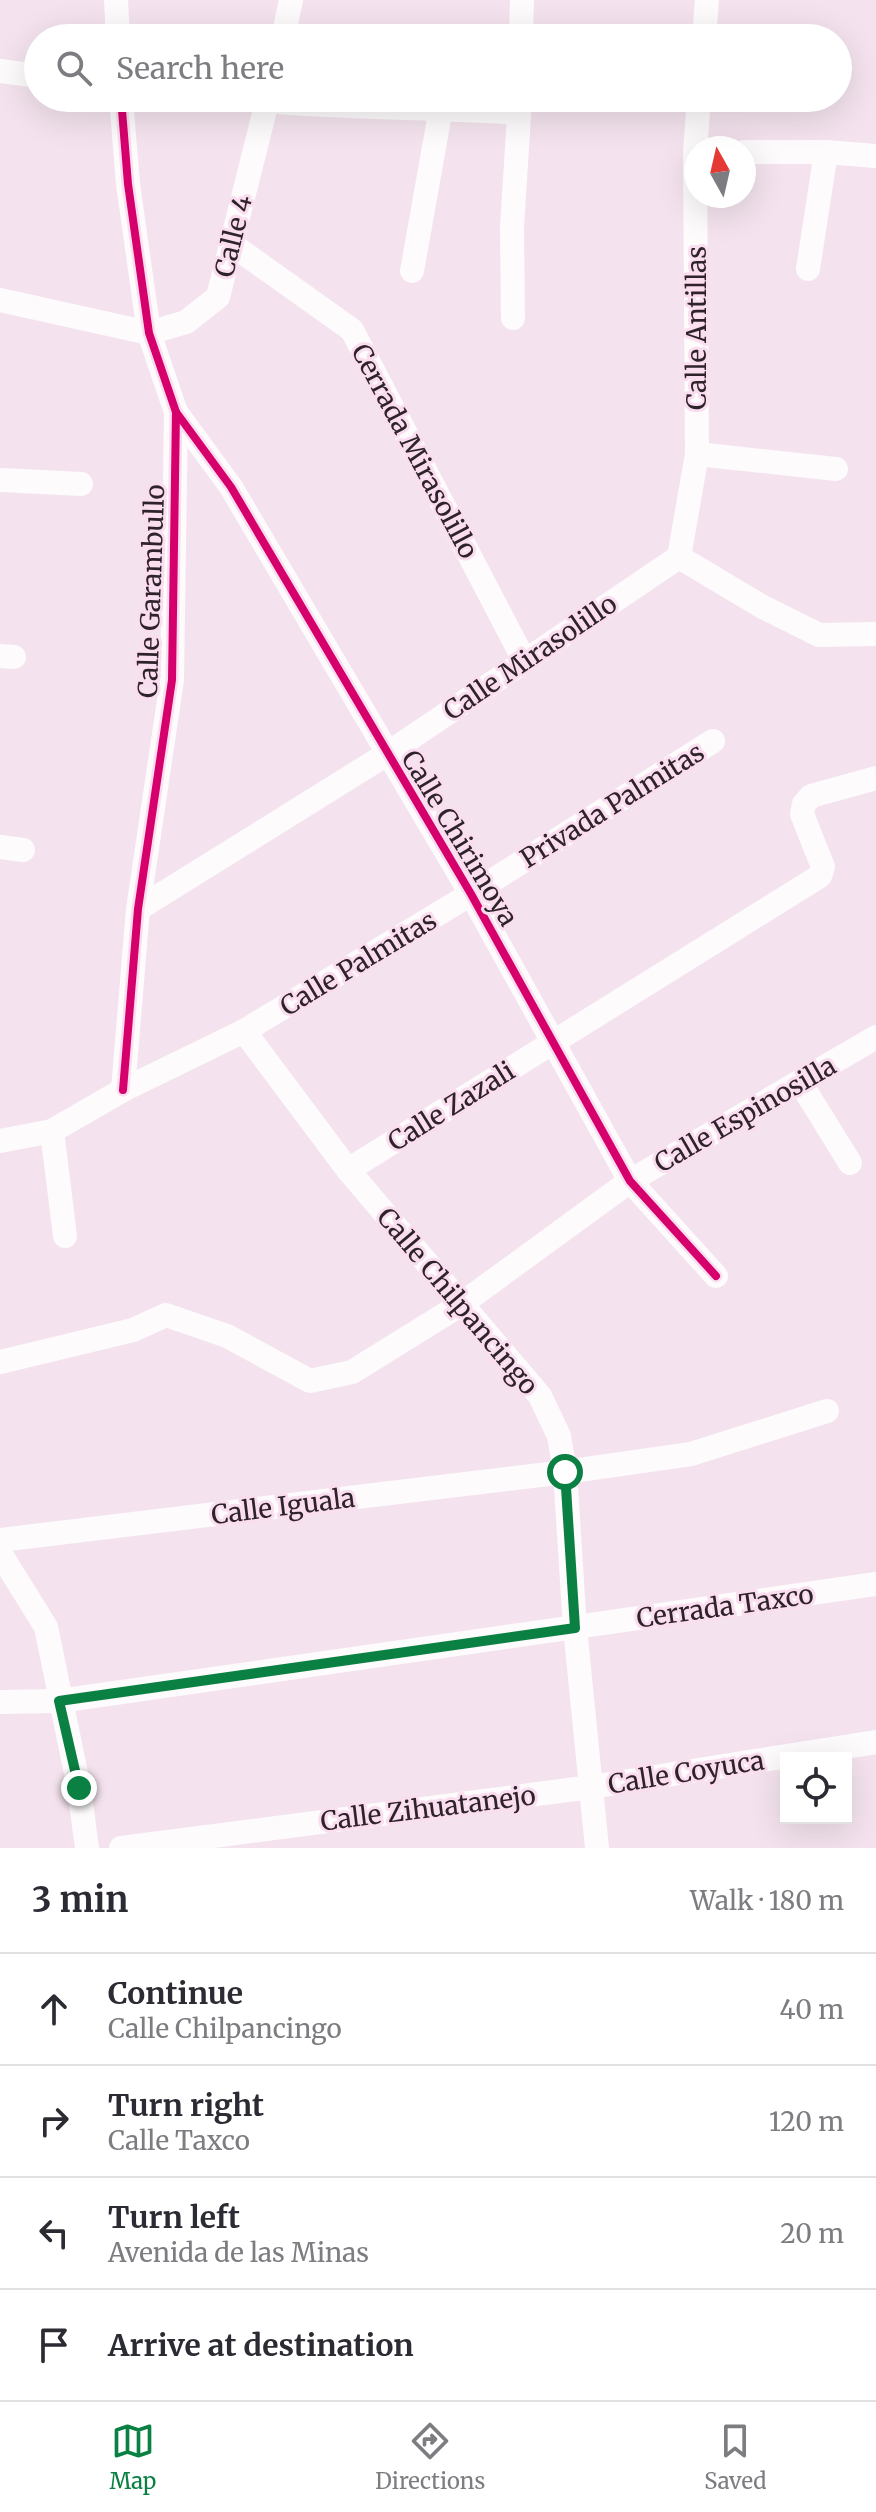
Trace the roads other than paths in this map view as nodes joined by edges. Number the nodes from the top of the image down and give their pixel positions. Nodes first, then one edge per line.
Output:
1 (116, 0) edge
2 (291, 0) edge
3 (522, 0) edge
4 (707, 0) edge
5 (117, 24) edge
6 (286, 24) edge
7 (521, 24) edge
8 (705, 24) edge
9 (0, 71) edge
10 (24, 74) edge
11 (122, 112) edge
12 (264, 112) edge
13 (440, 112) edge
14 (519, 112) edge
15 (698, 112) edge
16 (696, 136) edge
17 (756, 152) edge
18 (826, 152) junction
19 (876, 156) edge
20 (695, 208) edge
21 (231, 244) junction
22 (808, 269) dead end
23 (412, 271) dead end
24 (0, 300) edge
25 (513, 318) dead end
26 (149, 333) junction
27 (176, 412) junction
28 (697, 454) junction
29 (836, 469) dead end
30 (0, 480) edge
31 (81, 484) dead end
32 (679, 557) junction
33 (876, 634) edge
34 (524, 660) junction
35 (713, 741) dead end
36 (387, 754) junction
37 (876, 778) edge
38 (471, 894) junction
39 (138, 909) junction
40 (244, 1031) junction
41 (876, 1037) edge
42 (555, 1042) junction
43 (800, 1082) junction
44 (123, 1090) junction
45 (52, 1131) junction
46 (0, 1141) edge
47 (850, 1163) dead end
48 (348, 1170) junction
49 (630, 1181) junction
50 (65, 1236) dead end
51 (716, 1276) dead end
52 (460, 1305) junction
53 (0, 1362) edge
54 (827, 1411) dead end
55 (565, 1472) junction
56 (0, 1540) edge
57 (0, 1553) edge
58 (876, 1584) edge
59 (575, 1628) junction
60 (59, 1701) junction
61 (0, 1702) edge
62 (876, 1742) edge
63 (591, 1787) junction
64 (87, 1848) edge
65 (121, 1848) edge
66 (597, 1848) edge

1 - 5 street
2 - 6 street
3 - 7 street
4 - 8 street
9 - 10 street
11 - 26 street, Calle Garambullo
12 - 21 street, Calle 4
13 - 23 street
14 - 25 street
15 - 16 street, Calle Antillas
17 - 18 street
18 - 19 street
18 - 22 street
20 - 28 street, Calle Antillas
21 - 26 street, Calle 4
21 - 34 street, Cerrada Mirasolillo
24 - 26 street
26 - 27 street, Calle Garambullo
27 - 36 street, Calle Chirimoya
27 - 39 street, Calle Garambullo
28 - 29 street
28 - 32 street, Calle Antillas
30 - 31 street
32 - 33 street
32 - 34 street, Calle Mirasolillo
34 - 36 street, Calle Mirasolillo
35 - 38 street, Privada Palmitas
36 - 38 street, Calle Chirimoya
36 - 39 street, Calle Mirasolillo
37 - 42 street, Calle Zazali
38 - 40 street, Calle Palmitas
38 - 42 street, Calle Chirimoya
39 - 44 street, Calle Garambullo
40 - 44 street, Calle Palmitas
40 - 48 street, Calle Chilpancingo
41 - 43 street, Calle Espinosilla
42 - 48 street, Calle Zazali
42 - 49 street, Calle Chirimoya
43 - 47 street
43 - 49 street, Calle Espinosilla
44 - 45 street, Calle Palmitas
45 - 46 street, Calle Palmitas
45 - 50 street
48 - 52 street, Calle Chilpancingo
49 - 51 street, Calle Chirimoya
49 - 52 street, Calle Espinosilla
52 - 53 street, Calle Espinosilla
52 - 55 street, Calle Chilpancingo
54 - 55 street, Calle Iguala
55 - 56 street, Calle Iguala
55 - 59 street, Calle Chilpancingo
57 - 60 street
58 - 59 street, Cerrada Taxco
59 - 60 street, Cerrada Taxco
59 - 63 street, Calle Chilpancingo
60 - 61 street, Cerrada Taxco
60 - 64 street
62 - 63 street, Calle Coyuca
63 - 65 street, Calle Zihuatanejo
63 - 66 street, Calle Chilpancingo

